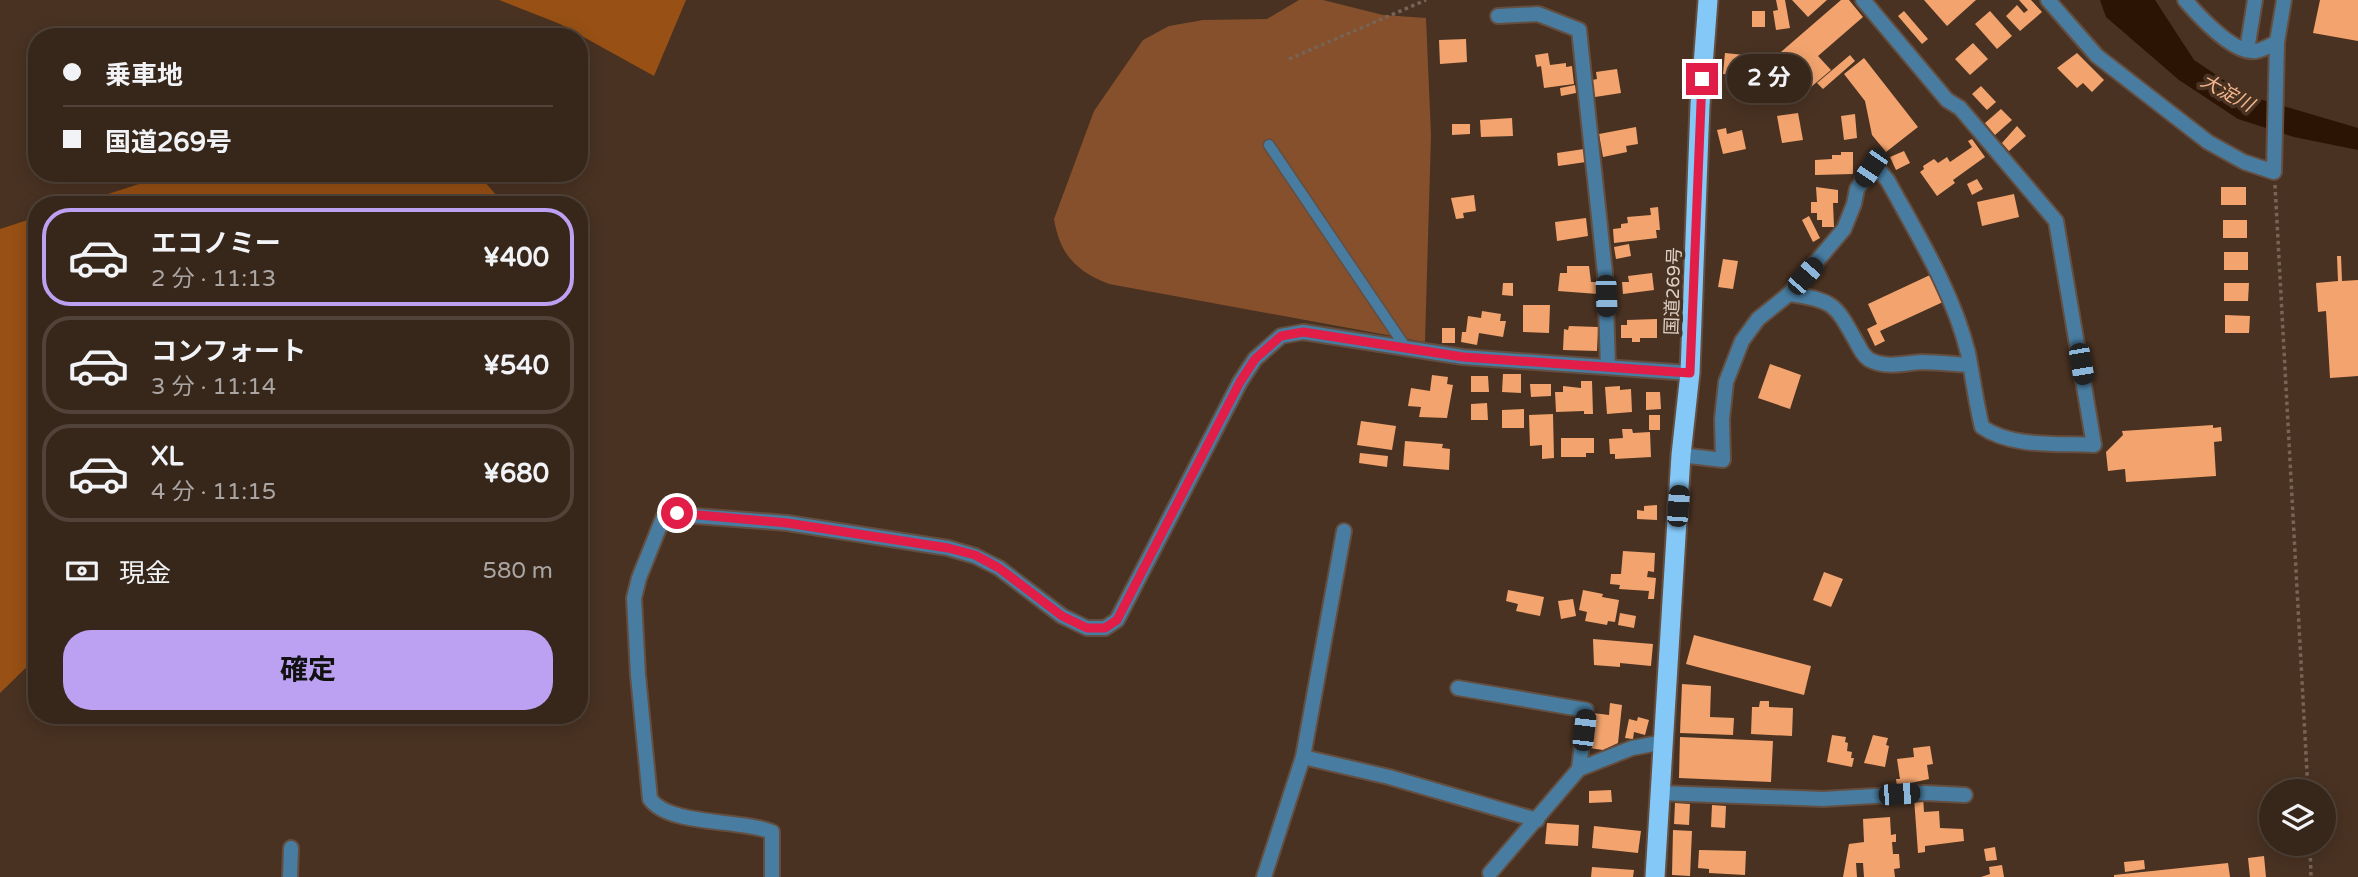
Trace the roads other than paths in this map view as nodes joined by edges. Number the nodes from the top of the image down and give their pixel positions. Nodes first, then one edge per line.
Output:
1 (1708, 0) edge
2 (1863, 0) edge
3 (2048, 0) edge
4 (2185, 0) edge
5 (2255, 0) edge
6 (2284, 0) edge
7 (1498, 16) dead end
8 (2277, 47) junction
9 (2247, 50) junction
10 (1269, 145) dead end
11 (1789, 294) junction
12 (1406, 348) junction
13 (1970, 365) junction
14 (1608, 367) junction
15 (1690, 373) junction
16 (1681, 455) junction
17 (1344, 531) dead end
18 (1458, 688) dead end
19 (1664, 742) junction
20 (1303, 757) junction
21 (1579, 769) junction
22 (1660, 793) junction
23 (1965, 795) dead end
24 (1537, 820) junction
25 (291, 848) dead end
26 (1490, 873) dead end
27 (290, 877) edge
28 (772, 877) edge
29 (1264, 877) edge
30 (1656, 877) edge

1 - 15 highway, 国道269号
2 - 13 street
3 - 8 street
4 - 9 street
5 - 9 street
6 - 8 street
7 - 14 street
8 - 9 street
10 - 12 lane
11 - 13 street
11 - 13 street
11 - 16 street
12 - 14 street
12 - 28 street
14 - 15 street
15 - 16 highway, 国道269号
16 - 19 highway, 国道269号
17 - 20 street
18 - 21 street
19 - 21 street
19 - 22 highway, 国道269号
20 - 24 street
20 - 29 street
21 - 24 street
22 - 23 street
22 - 30 highway, 国道269号
24 - 26 street
25 - 27 street

